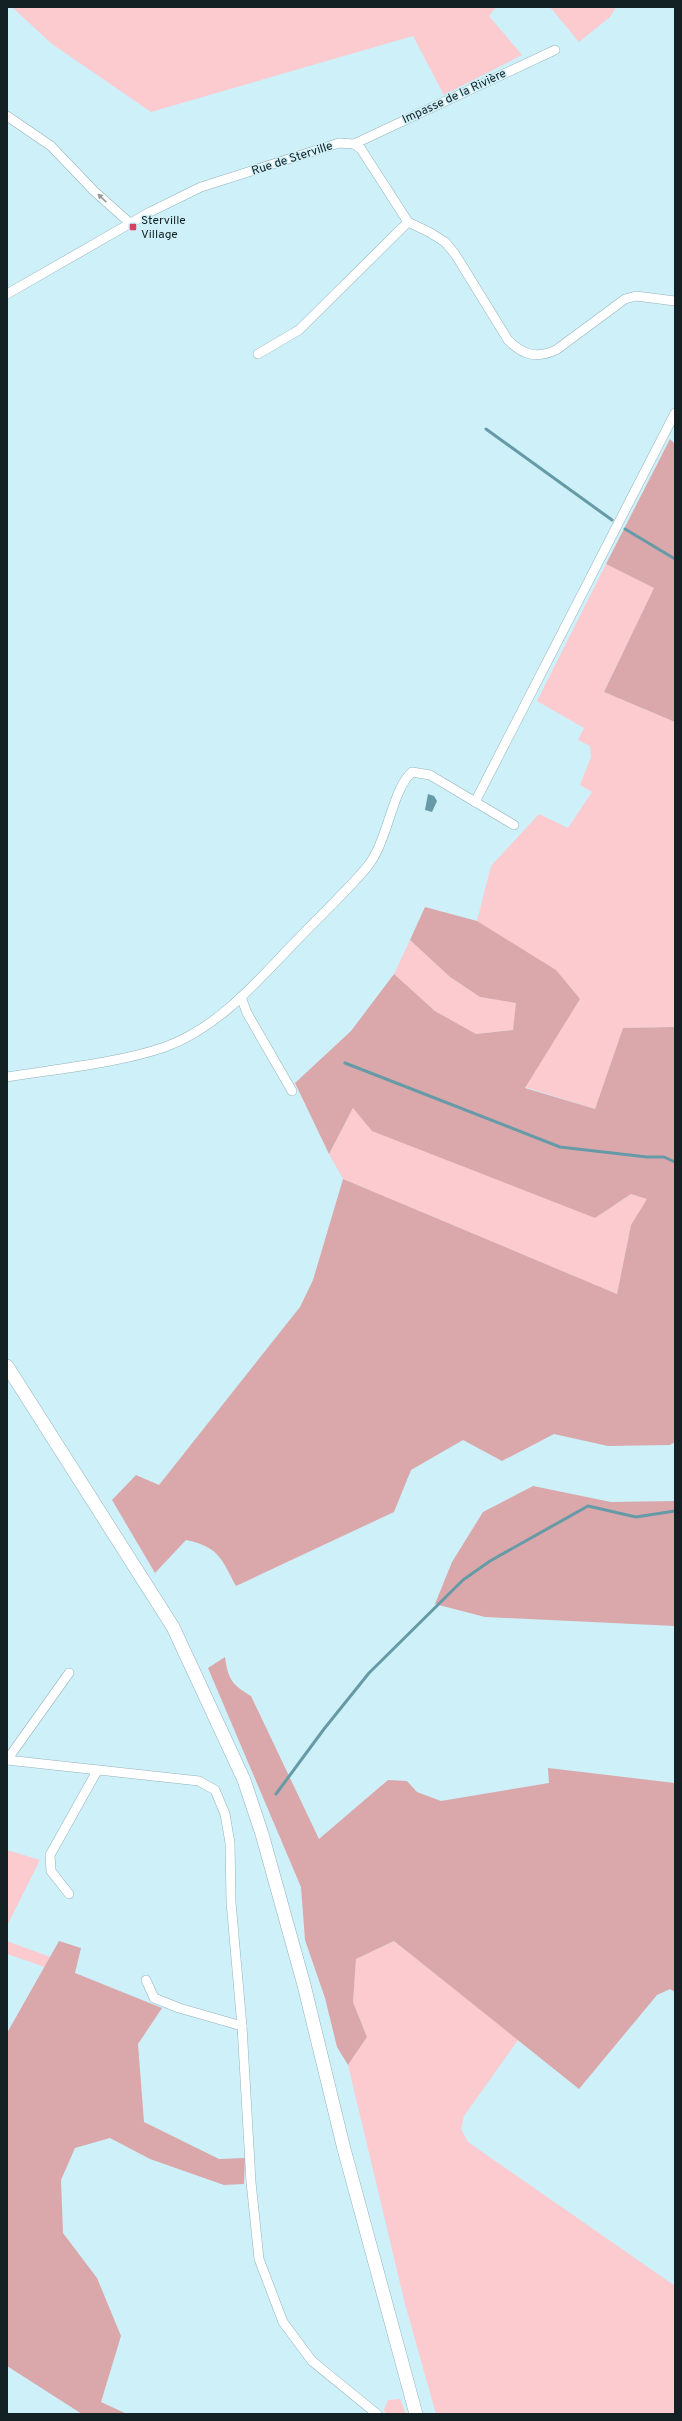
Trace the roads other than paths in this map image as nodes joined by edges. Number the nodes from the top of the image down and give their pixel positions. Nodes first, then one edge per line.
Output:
1 (555, 50) dead end
2 (7, 116) edge
3 (354, 144) junction
4 (408, 222) junction
5 (131, 224) junction
6 (7, 294) edge
7 (675, 301) edge
8 (258, 354) dead end
9 (675, 413) edge
10 (475, 802) junction
11 (514, 826) dead end
12 (241, 997) junction
13 (7, 1077) edge
14 (292, 1091) dead end
15 (7, 1366) edge
16 (69, 1673) dead end
17 (7, 1760) edge
18 (97, 1771) junction
19 (69, 1894) dead end
20 (146, 1980) dead end
21 (242, 2026) junction
22 (377, 2414) edge
23 (416, 2414) edge

1 - 3 street, Impasse de la Rivière
5 -> 2 street
3 - 4 street
3 - 5 street, Rue de Sterville
4 - 7 street
4 - 8 street
5 - 6 street, Rue de Sterville
9 - 10 street
10 - 11 street
10 - 12 street
12 - 13 street
12 - 14 street
15 - 23 main road
16 - 17 street
17 - 18 street
18 - 19 street
18 - 21 street
20 - 21 street
21 - 22 street

